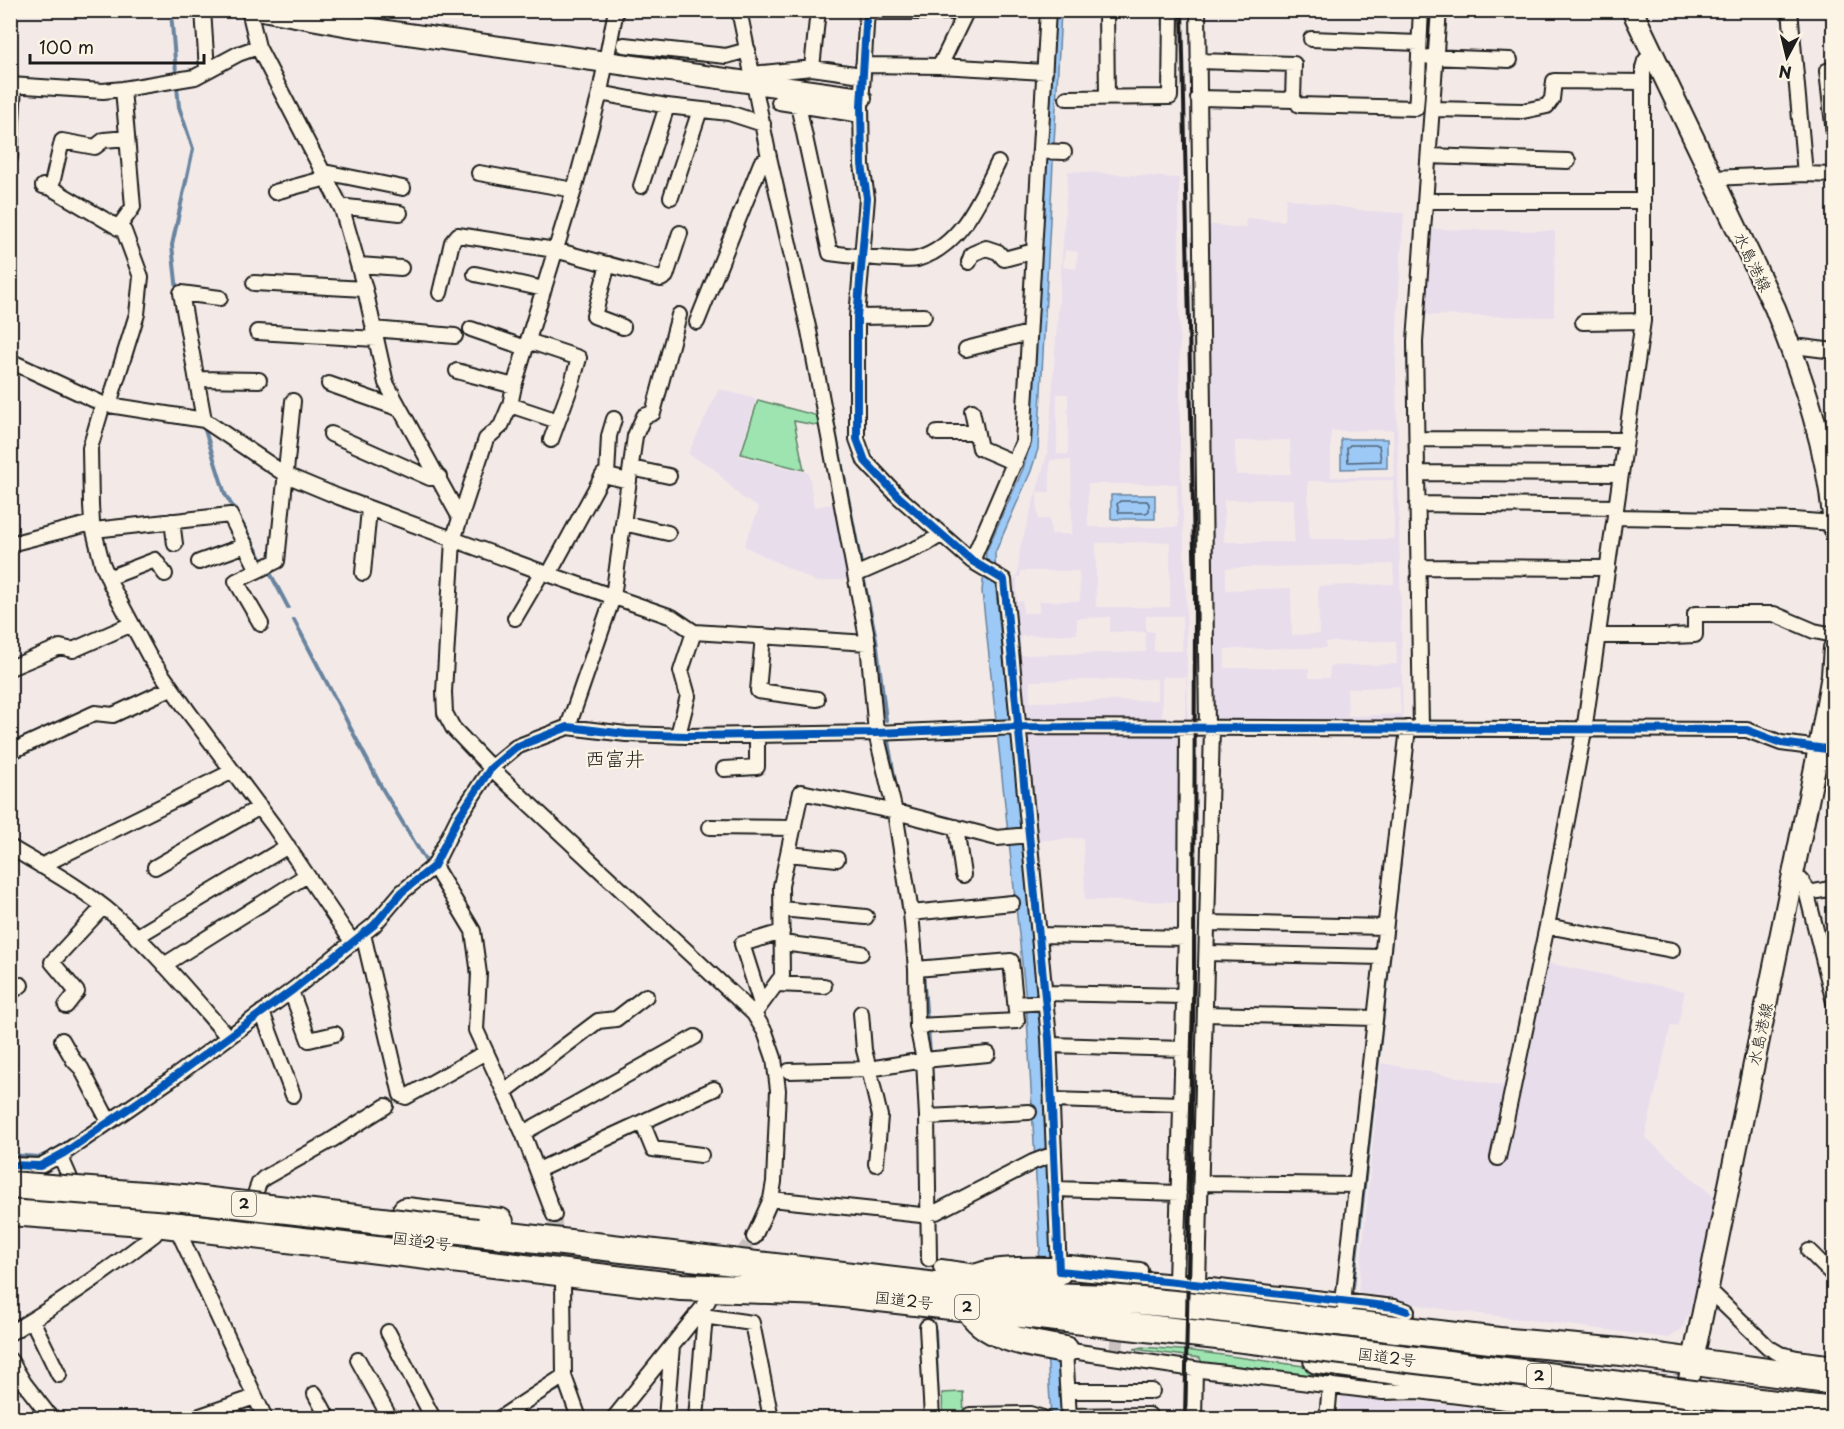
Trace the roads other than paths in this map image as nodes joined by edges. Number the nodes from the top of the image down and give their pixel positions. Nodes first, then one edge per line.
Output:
1 (203, 10) edge
2 (249, 10) edge
3 (262, 10) edge
4 (616, 10) edge
5 (739, 10) edge
6 (818, 10) edge
7 (1048, 10) edge
8 (1107, 10) edge
9 (1171, 10) edge
10 (1197, 10) edge
11 (1421, 10) edge
12 (1439, 10) edge
13 (1632, 10) edge
14 (1790, 10) edge
15 (867, 11) edge
16 (967, 11) edge
17 (1311, 39) dead end
18 (624, 45) dead end
19 (258, 47) junction
20 (748, 50) junction
21 (1652, 53) junction
22 (1427, 54) junction
23 (1510, 60) dead end
24 (1198, 61) junction
25 (606, 62) junction
26 (940, 66) junction
27 (812, 68) junction
28 (1833, 68) edge
29 (207, 70) junction
30 (862, 70) junction
31 (1045, 72) junction
32 (756, 82) junction
33 (1643, 82) junction
34 (12, 85) edge
35 (123, 89) junction
36 (600, 93) junction
37 (1066, 98) dead end
38 (1107, 98) junction
39 (1198, 98) junction
40 (779, 102) dead end
41 (798, 105) junction
42 (1299, 105) dead end
43 (667, 106) junction
44 (861, 106) junction
45 (700, 110) junction
46 (1432, 110) junction
47 (763, 124) junction
48 (1833, 134) edge
49 (127, 138) junction
50 (1042, 152) junction
51 (1062, 152) dead end
52 (1429, 156) junction
53 (769, 157) junction
54 (10, 158) edge
55 (1568, 160) dead end
56 (998, 163) dead end
57 (479, 173) dead end
58 (1805, 174) junction
59 (325, 175) junction
60 (1833, 175) edge
61 (1712, 178) junction
62 (641, 186) dead end
63 (403, 188) dead end
64 (574, 190) junction
65 (275, 192) dead end
66 (670, 197) dead end
67 (1425, 201) junction
68 (1636, 201) dead end
69 (342, 209) junction
70 (400, 213) dead end
71 (118, 228) junction
72 (680, 233) dead end
73 (555, 250) junction
74 (1034, 252) junction
75 (863, 258) junction
76 (969, 262) dead end
77 (609, 264) junction
78 (358, 265) junction
79 (401, 268) dead end
80 (475, 274) dead end
81 (254, 283) dead end
82 (365, 289) junction
83 (543, 289) junction
84 (440, 293) dead end
85 (220, 298) dead end
86 (679, 315) dead end
87 (924, 316) dead end
88 (857, 317) junction
89 (1643, 321) junction
90 (697, 322) dead end
91 (1583, 322) dead end
92 (623, 327) dead end
93 (471, 329) dead end
94 (257, 332) dead end
95 (1029, 333) junction
96 (374, 334) junction
97 (455, 336) dead end
98 (527, 344) junction
99 (966, 348) dead end
100 (1792, 349) junction
101 (1833, 351) edge
102 (10, 362) edge
103 (457, 371) dead end
104 (197, 379) junction
105 (259, 380) dead end
106 (329, 384) dead end
107 (514, 386) junction
108 (294, 400) dead end
109 (106, 404) junction
110 (510, 405) junction
111 (400, 409) junction
112 (972, 411) dead end
113 (614, 419) dead end
114 (204, 420) junction
115 (558, 421) junction
116 (937, 433) dead end
117 (977, 433) junction
118 (331, 434) dead end
119 (1417, 439) junction
120 (551, 440) dead end
121 (1626, 440) junction
122 (1015, 463) junction
123 (1417, 472) junction
124 (630, 474) junction
125 (1621, 474) junction
126 (285, 475) junction
127 (607, 476) junction
128 (669, 476) dead end
129 (439, 477) junction
130 (1418, 504) junction
131 (369, 509) junction
132 (1616, 512) junction
133 (460, 518) junction
134 (172, 521) junction
135 (623, 523) junction
136 (1833, 523) edge
137 (93, 527) junction
138 (1833, 528) edge
139 (668, 533) dead end
140 (942, 534) junction
141 (453, 540) junction
142 (10, 544) edge
143 (175, 544) dead end
144 (246, 545) junction
145 (199, 562) dead end
146 (976, 564) junction
147 (1418, 567) junction
148 (1608, 568) junction
149 (258, 570) junction
150 (363, 573) dead end
151 (545, 573) junction
152 (859, 573) junction
153 (165, 574) dead end
154 (108, 578) junction
155 (613, 597) junction
156 (515, 618) dead end
157 (132, 624) junction
158 (261, 624) dead end
159 (694, 632) junction
160 (1833, 635) edge
161 (763, 636) junction
162 (1598, 636) junction
163 (868, 643) junction
164 (1833, 648) edge
165 (10, 668) edge
166 (171, 688) junction
167 (818, 699) dead end
168 (568, 727) junction
169 (1016, 727) junction
170 (1187, 728) junction
171 (1209, 728) junction
172 (1414, 728) junction
173 (1584, 730) junction
174 (876, 733) junction
175 (678, 735) junction
176 (757, 735) junction
177 (1826, 749) edge
178 (10, 752) edge
179 (491, 768) junction
180 (724, 769) dead end
181 (233, 771) junction
182 (260, 807) junction
183 (900, 813) junction
184 (710, 827) dead end
185 (956, 827) junction
186 (794, 828) junction
187 (1020, 836) junction
188 (288, 846) junction
189 (10, 847) edge
190 (788, 854) junction
191 (837, 859) dead end
192 (41, 866) junction
193 (434, 866) junction
194 (155, 867) dead end
195 (307, 875) junction
196 (963, 875) dead end
197 (1792, 878) junction
198 (1833, 888) edge
199 (1808, 893) junction
200 (1012, 903) dead end
201 (103, 907) junction
202 (781, 909) junction
203 (916, 912) junction
204 (866, 917) dead end
205 (1207, 923) junction
206 (1547, 926) junction
207 (1385, 927) junction
208 (1039, 935) junction
209 (136, 937) junction
210 (353, 938) junction
211 (782, 938) junction
212 (1186, 938) junction
213 (1672, 950) dead end
214 (1207, 952) junction
215 (861, 953) dead end
216 (1382, 957) junction
217 (164, 965) junction
218 (921, 969) junction
219 (776, 984) junction
220 (824, 986) dead end
221 (291, 991) junction
222 (646, 996) dead end
223 (1184, 996) junction
224 (1044, 1000) junction
225 (1833, 1002) edge
226 (1020, 1004) junction
227 (66, 1006) dead end
228 (757, 1009) junction
229 (262, 1012) junction
230 (861, 1013) dead end
231 (1205, 1014) junction
232 (1375, 1018) junction
233 (924, 1025) junction
234 (334, 1034) dead end
235 (695, 1037) dead end
236 (228, 1038) junction
237 (62, 1040) dead end
238 (1050, 1045) junction
239 (1183, 1049) junction
240 (482, 1054) junction
241 (987, 1054) dead end
242 (924, 1060) junction
243 (869, 1069) junction
244 (789, 1071) dead end
245 (714, 1089) dead end
246 (504, 1092) junction
247 (293, 1095) dead end
248 (1053, 1100) junction
249 (1181, 1104) junction
250 (386, 1106) dead end
251 (1029, 1112) dead end
252 (107, 1117) junction
253 (932, 1117) junction
254 (642, 1122) junction
255 (523, 1133) junction
256 (64, 1153) junction
257 (700, 1155) dead end
258 (1052, 1155) junction
259 (1498, 1158) dead end
260 (876, 1164) dead end
261 (10, 1165) edge
262 (538, 1170) junction
263 (10, 1176) edge
264 (70, 1178) junction
265 (1201, 1183) junction
266 (10, 1185) edge
267 (1356, 1185) junction
268 (204, 1189) junction
269 (1056, 1189) junction
270 (1179, 1193) junction
271 (255, 1194) junction
272 (771, 1199) junction
273 (10, 1201) edge
274 (10, 1212) edge
275 (932, 1213) junction
276 (554, 1215) tunnel mouth
277 (156, 1223) junction
278 (191, 1227) junction
279 (754, 1237) tunnel mouth
280 (476, 1239) junction
281 (1809, 1251) dead end
282 (929, 1259) tunnel mouth
283 (748, 1264) junction
284 (1059, 1266) junction
285 (941, 1267) dead end
286 (1140, 1270) dead end
287 (988, 1274) junction
288 (1833, 1276) edge
289 (1176, 1282) junction
290 (563, 1283) tunnel mouth
291 (1198, 1284) junction
292 (1708, 1289) junction
293 (825, 1292) junction
294 (1016, 1294) junction
295 (967, 1298) junction
296 (708, 1301) tunnel mouth
297 (1407, 1311) dead end
298 (1344, 1312) junction
299 (701, 1316) junction
300 (32, 1320) junction
301 (1108, 1325) junction
302 (927, 1327) tunnel mouth
303 (388, 1332) dead end
304 (1245, 1332) junction
305 (10, 1333) edge
306 (672, 1346) junction
307 (1065, 1350) junction
308 (10, 1360) edge
309 (358, 1360) dead end
310 (1693, 1362) junction
311 (1833, 1363) edge
312 (1195, 1370) junction
313 (59, 1375) dead end
314 (564, 1376) junction
315 (1334, 1378) junction
316 (1833, 1381) edge
317 (1068, 1391) junction
318 (1152, 1391) dead end
319 (315, 1394) dead end
320 (1833, 1394) edge
321 (255, 1397) junction
322 (1833, 1411) edge
323 (1149, 1415) dead end
324 (1682, 1415) edge
325 (1069, 1417) edge
326 (51, 1419) edge
327 (194, 1419) edge
328 (265, 1419) edge
329 (328, 1419) edge
330 (390, 1419) edge
331 (433, 1419) edge
332 (500, 1419) edge
333 (579, 1419) edge
334 (614, 1419) edge
335 (666, 1419) edge
336 (696, 1419) edge
337 (771, 1419) edge
338 (932, 1419) edge
339 (970, 1419) edge
340 (1043, 1419) edge
341 (1194, 1419) edge
342 (1327, 1419) edge
343 (1614, 1419) edge
344 (1732, 1419) edge

1 - 29 street
2 - 19 street
3 - 25 main road
4 - 25 street
5 - 20 street
6 - 27 street
7 - 31 street
8 - 38 street
9 - 38 street
10 - 24 street
11 - 22 street
12 - 22 street
13 - 21 main road, 水島港線
14 - 58 street
15 - 16 street
15 - 30 street
16 - 26 street
17 - 22 street
18 - 20 street
19 - 29 street
19 - 59 street
20 - 32 street
21 - 33 street
21 - 61 main road, 水島港線
22 - 23 street
22 - 42 street
22 - 46 street
24 - 39 street
24 - 39 street
25 - 32 main road
25 - 36 street
26 - 30 street
26 - 31 street
27 - 30 street
27 - 32 street
28 - 48 street
29 - 35 street
30 - 44 street
31 - 50 street
32 - 44 main road
32 - 47 street
33 - 46 street
33 - 89 street
34 - 35 street
34 - 54 street
35 - 49 street
36 - 43 street
36 - 64 street
37 - 38 street
39 - 171 street
40 - 41 street
41 - 44 street
41 - 75 street
43 - 45 street
43 - 62 street
44 - 75 street
45 - 47 street
45 - 66 street
46 - 52 street
47 - 53 street
49 - 71 street
49 - 71 street
50 - 51 street
50 - 74 street
52 - 55 street
52 - 67 street
53 - 90 street
53 - 152 street
56 - 75 street
57 - 64 street
58 - 60 street
58 - 61 street
59 - 63 street
59 - 65 street
59 - 69 street
61 - 100 main road, 水島港線
64 - 73 street
67 - 68 street
67 - 119 street
69 - 70 street
69 - 78 street
71 - 109 street
72 - 77 street
73 - 77 street
73 - 83 street
73 - 84 street
74 - 76 street
74 - 95 street
75 - 88 street
77 - 92 street
78 - 79 street
78 - 82 street
80 - 83 street
81 - 82 street
82 - 96 street
83 - 98 street
85 - 104 street
86 - 124 street
87 - 88 street
88 - 140 street
89 - 91 street
89 - 121 street
93 - 98 street
94 - 96 street
95 - 99 street
95 - 122 street
96 - 97 street
96 - 111 street
98 - 107 street
98 - 115 street
100 - 101 street
100 - 136 main road, 水島港線
102 - 109 street
103 - 107 street
104 - 105 street
104 - 114 street
106 - 111 street
107 - 110 street
108 - 126 street
109 - 114 street
109 - 137 street
110 - 115 street
110 - 133 street
111 - 129 street
112 - 117 street
113 - 127 street
114 - 126 street
115 - 120 street
116 - 117 street
117 - 122 street
118 - 129 street
119 - 121 street
119 - 123 street
121 - 125 street
122 - 146 street
123 - 125 street
123 - 130 street
124 - 127 street
124 - 128 street
124 - 135 street
125 - 132 street
126 - 131 street
126 - 149 street
127 - 151 street
129 - 133 street
130 - 132 street
130 - 147 street
131 - 141 street
131 - 150 street
132 - 136 street
132 - 148 street
133 - 141 street
134 - 137 street
134 - 143 street
134 - 144 street
135 - 139 street
135 - 155 street
136 - 138 main road, 水島港線
137 - 142 street
137 - 154 street
140 - 146 street
140 - 152 street
141 - 151 street
141 - 179 street
144 - 145 street
144 - 149 street
146 - 169 street
147 - 148 street
147 - 172 street
148 - 162 street
149 - 158 street
151 - 155 street
151 - 156 street
152 - 163 street
153 - 154 street
154 - 157 street
155 - 159 street
155 - 168 street
157 - 165 street
157 - 166 street
159 - 161 street
159 - 175 street
160 - 162 street
161 - 163 street
161 - 167 street
162 - 173 street
163 - 174 street
164 - 177 main road, 水島港線
166 - 178 street
166 - 181 street
168 - 175 street
168 - 179 street
169 - 170 street
169 - 174 street
169 - 187 street
170 - 171 street
170 - 212 street
171 - 172 street
171 - 205 street
172 - 173 street
172 - 207 street
173 - 177 street
173 - 206 street
174 - 176 street
174 - 183 street
175 - 176 street
176 - 180 street
177 - 197 main road, 水島港線
179 - 193 street
179 - 228 street
181 - 182 street
181 - 192 street
182 - 188 street
182 - 194 street
183 - 185 street
183 - 186 street
183 - 203 street
184 - 186 street
185 - 187 street
185 - 196 street
186 - 190 street
187 - 208 street
188 - 195 street
188 - 209 street
189 - 192 street
190 - 191 street
190 - 202 street
192 - 201 street
193 - 210 street
193 - 240 street
195 - 210 street
195 - 217 street
197 - 199 street
197 - 292 main road, 水島港線
198 - 199 street
199 - 225 street
200 - 203 street
201 - 209 street
201 - 227 street
202 - 204 street
202 - 211 street
203 - 218 street
205 - 207 street
205 - 214 street
206 - 213 street
206 - 259 street
207 - 216 street
208 - 212 street
208 - 224 street
209 - 217 street
210 - 221 street
210 - 240 street
211 - 215 street
211 - 219 street
211 - 228 street
212 - 223 street
214 - 216 street
214 - 231 street
216 - 232 street
217 - 236 street
218 - 226 street
218 - 233 street
219 - 220 street
219 - 228 street
221 - 229 street
221 - 234 street
222 - 246 street
223 - 224 street
223 - 239 street
224 - 226 street
224 - 238 street
226 - 233 street
228 - 272 street
229 - 236 street
229 - 247 street
230 - 243 street
231 - 232 street
231 - 265 street
232 - 267 street
233 - 242 street
235 - 255 street
236 - 252 street
237 - 252 street
238 - 239 street
238 - 248 street
239 - 249 street
240 - 246 street
241 - 242 street
242 - 243 street
242 - 253 street
243 - 244 street
243 - 260 street
245 - 254 street
246 - 255 street
248 - 249 street
248 - 258 street
249 - 270 street
250 - 271 street
251 - 253 street
252 - 256 street
253 - 275 street
254 - 257 street
254 - 262 street
255 - 262 street
256 - 261 street
256 - 264 street
258 - 269 street
258 - 275 street
262 - 276 street
263 - 264 highway
264 - 268 highway
265 - 267 street
265 - 291 street
266 - 280 highway, 国道2号 / 2, bridge
267 - 298 street
268 - 271 highway
268 - 278 highway
269 - 270 street
269 - 284 street
270 - 289 street
271 - 283 highway
272 - 275 street
272 - 279 street
273 - 280 highway, 国道2号 / 2
274 - 277 highway
275 - 282 street
277 - 278 highway
277 - 300 street
278 - 293 highway
278 - 321 street
280 - 283 highway, 国道2号 / 2
280 - 293 highway, 国道2号 / 2
281 - 288 street
283 - 295 highway, 国道2号 / 2
284 - 286 street
284 - 287 highway
284 - 289 street
285 - 287 street
287 - 295 highway
289 - 291 street
290 - 314 street
291 - 298 street
292 - 310 main road, 水島港線
292 - 311 street
293 - 295 highway, 国道2号 / 2
294 - 295 highway, 国道2号 / 2
294 - 298 highway
294 - 304 highway, 国道2号 / 2
295 - 301 highway, 国道2号 / 2
295 - 307 highway
296 - 299 street
297 - 298 street
298 - 310 highway
299 - 306 street
299 - 336 street
299 - 337 street
300 - 305 street
300 - 313 street
301 - 304 highway, 国道2号 / 2
301 - 315 highway
302 - 338 street
303 - 331 street
304 - 320 highway, 国道2号 / 2
304 - 322 highway, 国道2号 / 2, bridge
306 - 334 street
306 - 335 street
307 - 312 street
307 - 317 street
308 - 326 street
309 - 330 street
310 - 316 highway
310 - 324 main road, 水島港線
312 - 315 street
312 - 341 street
314 - 332 street
314 - 333 street
315 - 324 highway
315 - 342 street
315 - 343 street
317 - 318 street
317 - 325 street
319 - 329 street
321 - 327 street
321 - 328 street
323 - 325 street
324 - 344 highway
339 - 340 street

